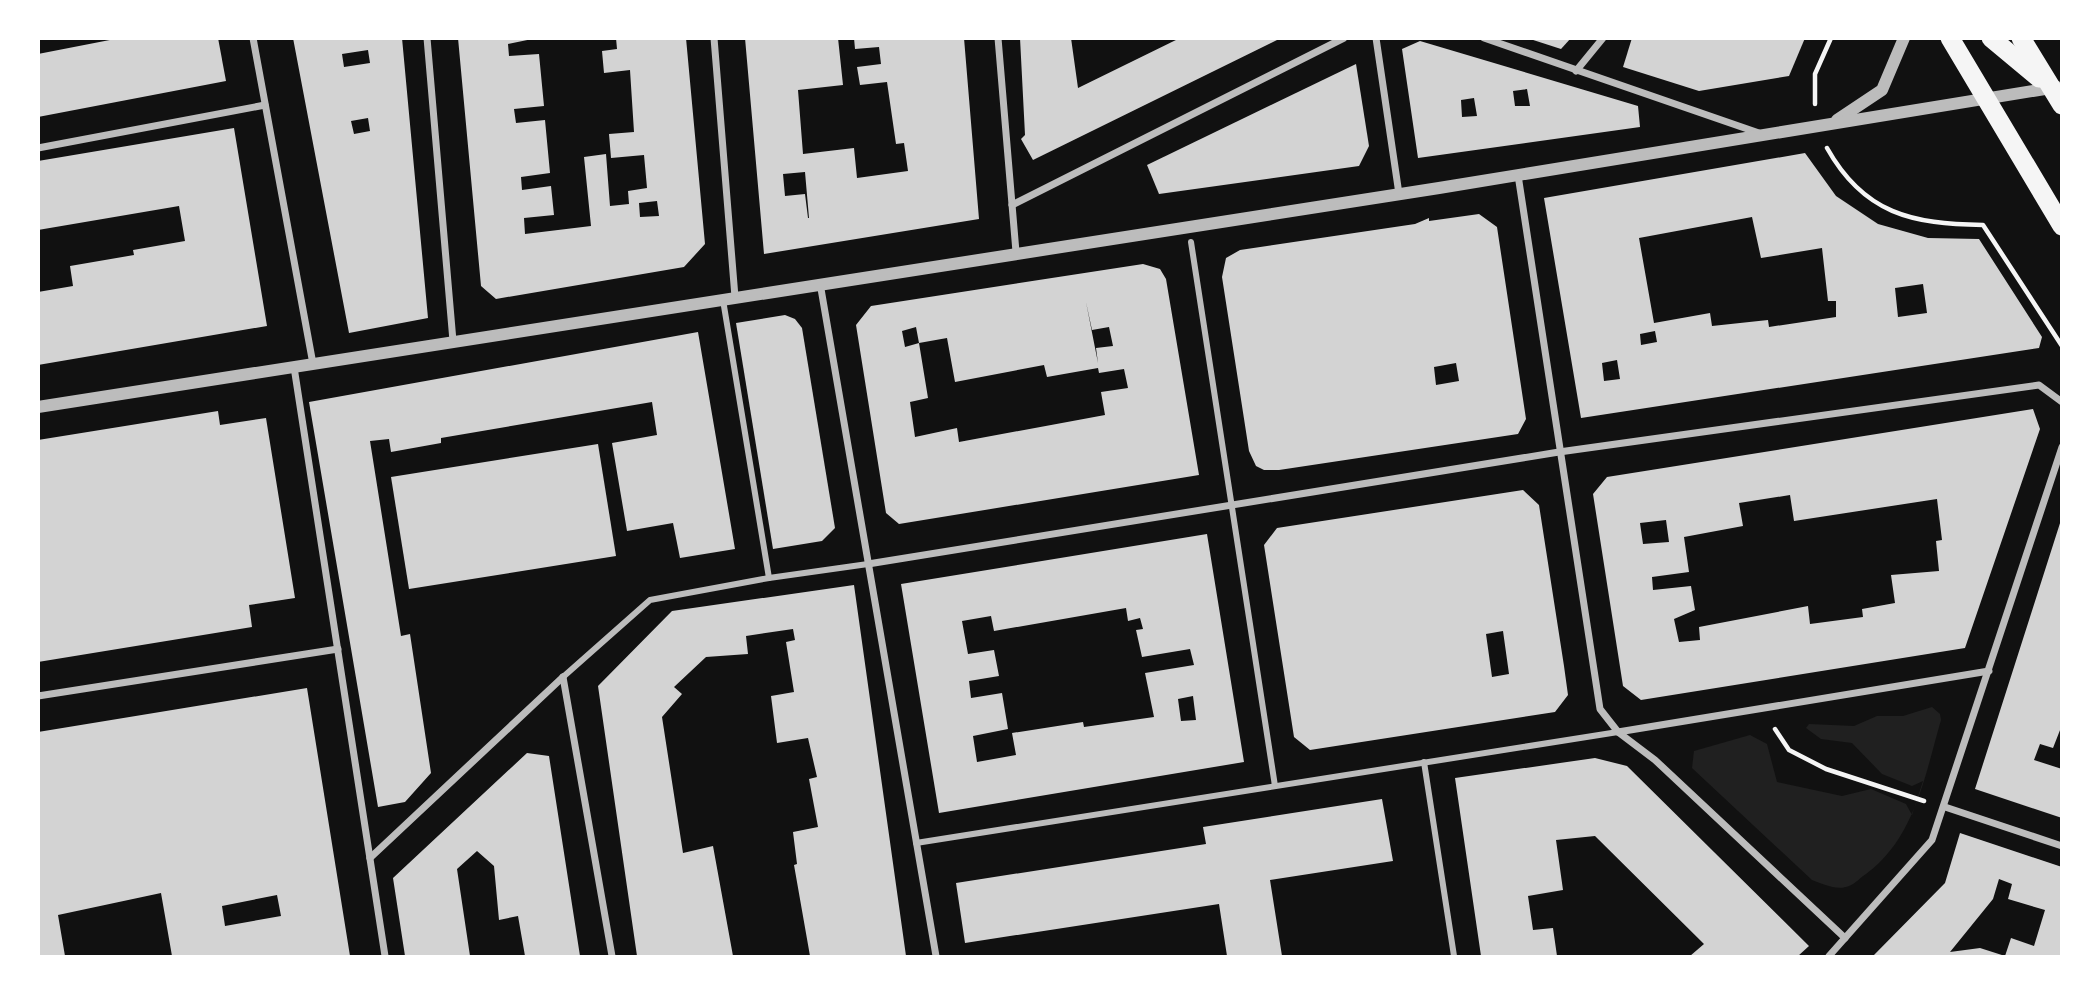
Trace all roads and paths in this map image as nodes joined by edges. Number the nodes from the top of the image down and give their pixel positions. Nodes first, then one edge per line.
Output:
1 (253, 38) edge
2 (427, 38) edge
3 (714, 38) edge
4 (998, 38) edge
5 (1343, 38) edge
6 (1376, 38) edge
7 (1484, 38) edge
8 (1603, 38) edge
9 (1831, 38) edge
10 (1903, 38) edge
11 (1950, 38) edge
12 (1992, 38) edge
13 (2021, 38) edge
14 (1576, 71) junction
15 (2056, 87) edge
16 (1986, 98) junction
17 (265, 104) junction
18 (2062, 105) edge
19 (1834, 122) junction
20 (1815, 126) junction
21 (1759, 134) junction
22 (38, 148) edge
23 (1518, 175) junction
24 (1399, 194) junction
25 (1012, 205) junction
26 (2062, 226) edge
27 (1191, 242) dead end
28 (1016, 252) junction
29 (820, 283) junction
30 (729, 298) junction
31 (453, 341) junction
32 (2062, 346) edge
33 (313, 364) junction
34 (294, 367) junction
35 (2061, 401) edge
36 (38, 407) edge
37 (2062, 447) edge
38 (1559, 452) junction
39 (1232, 505) junction
40 (868, 564) junction
41 (769, 578) junction
42 (338, 649) junction
43 (1989, 671) junction
44 (563, 677) junction
45 (38, 696) edge
46 (1762, 708) junction
47 (1618, 732) junction
48 (1424, 762) junction
49 (1275, 786) junction
50 (1945, 807) junction
51 (916, 843) junction
52 (2062, 846) edge
53 (370, 858) junction
54 (1845, 938) junction
55 (385, 957) edge
56 (611, 957) edge
57 (936, 957) edge
58 (1454, 957) edge
59 (1829, 957) edge

1 - 17 street
2 - 31 street
3 - 30 street
4 - 25 street
5 - 25 street
6 - 24 street
7 - 14 street
8 - 14 street
9 - 20 path
10 - 19 street
11 - 16 highway
12 - 15 highway
13 - 15 highway
14 - 21 street
15 - 16 street
15 - 18 highway
16 - 19 street
16 - 26 highway
17 - 22 street
17 - 33 street
19 - 20 street
20 - 21 street
20 - 32 path
21 - 23 street
23 - 24 street
23 - 38 street
24 - 28 street
25 - 28 street
27 - 39 street
28 - 29 street
29 - 30 street
29 - 40 street
30 - 31 street
30 - 41 street
31 - 33 street
33 - 34 street
34 - 36 street
34 - 42 street
35 - 38 street
37 - 43 street
38 - 39 street
38 - 47 street
39 - 40 street
39 - 49 street
40 - 41 street
40 - 51 street
41 - 44 street
42 - 45 street
42 - 53 street
43 - 46 street
43 - 50 street
44 - 53 street
44 - 56 street
46 - 47 street
46 - 50 path
47 - 48 street
47 - 54 street
48 - 49 street
48 - 58 street
49 - 51 street
50 - 52 street
50 - 54 street
51 - 57 street
53 - 55 street
54 - 59 street

